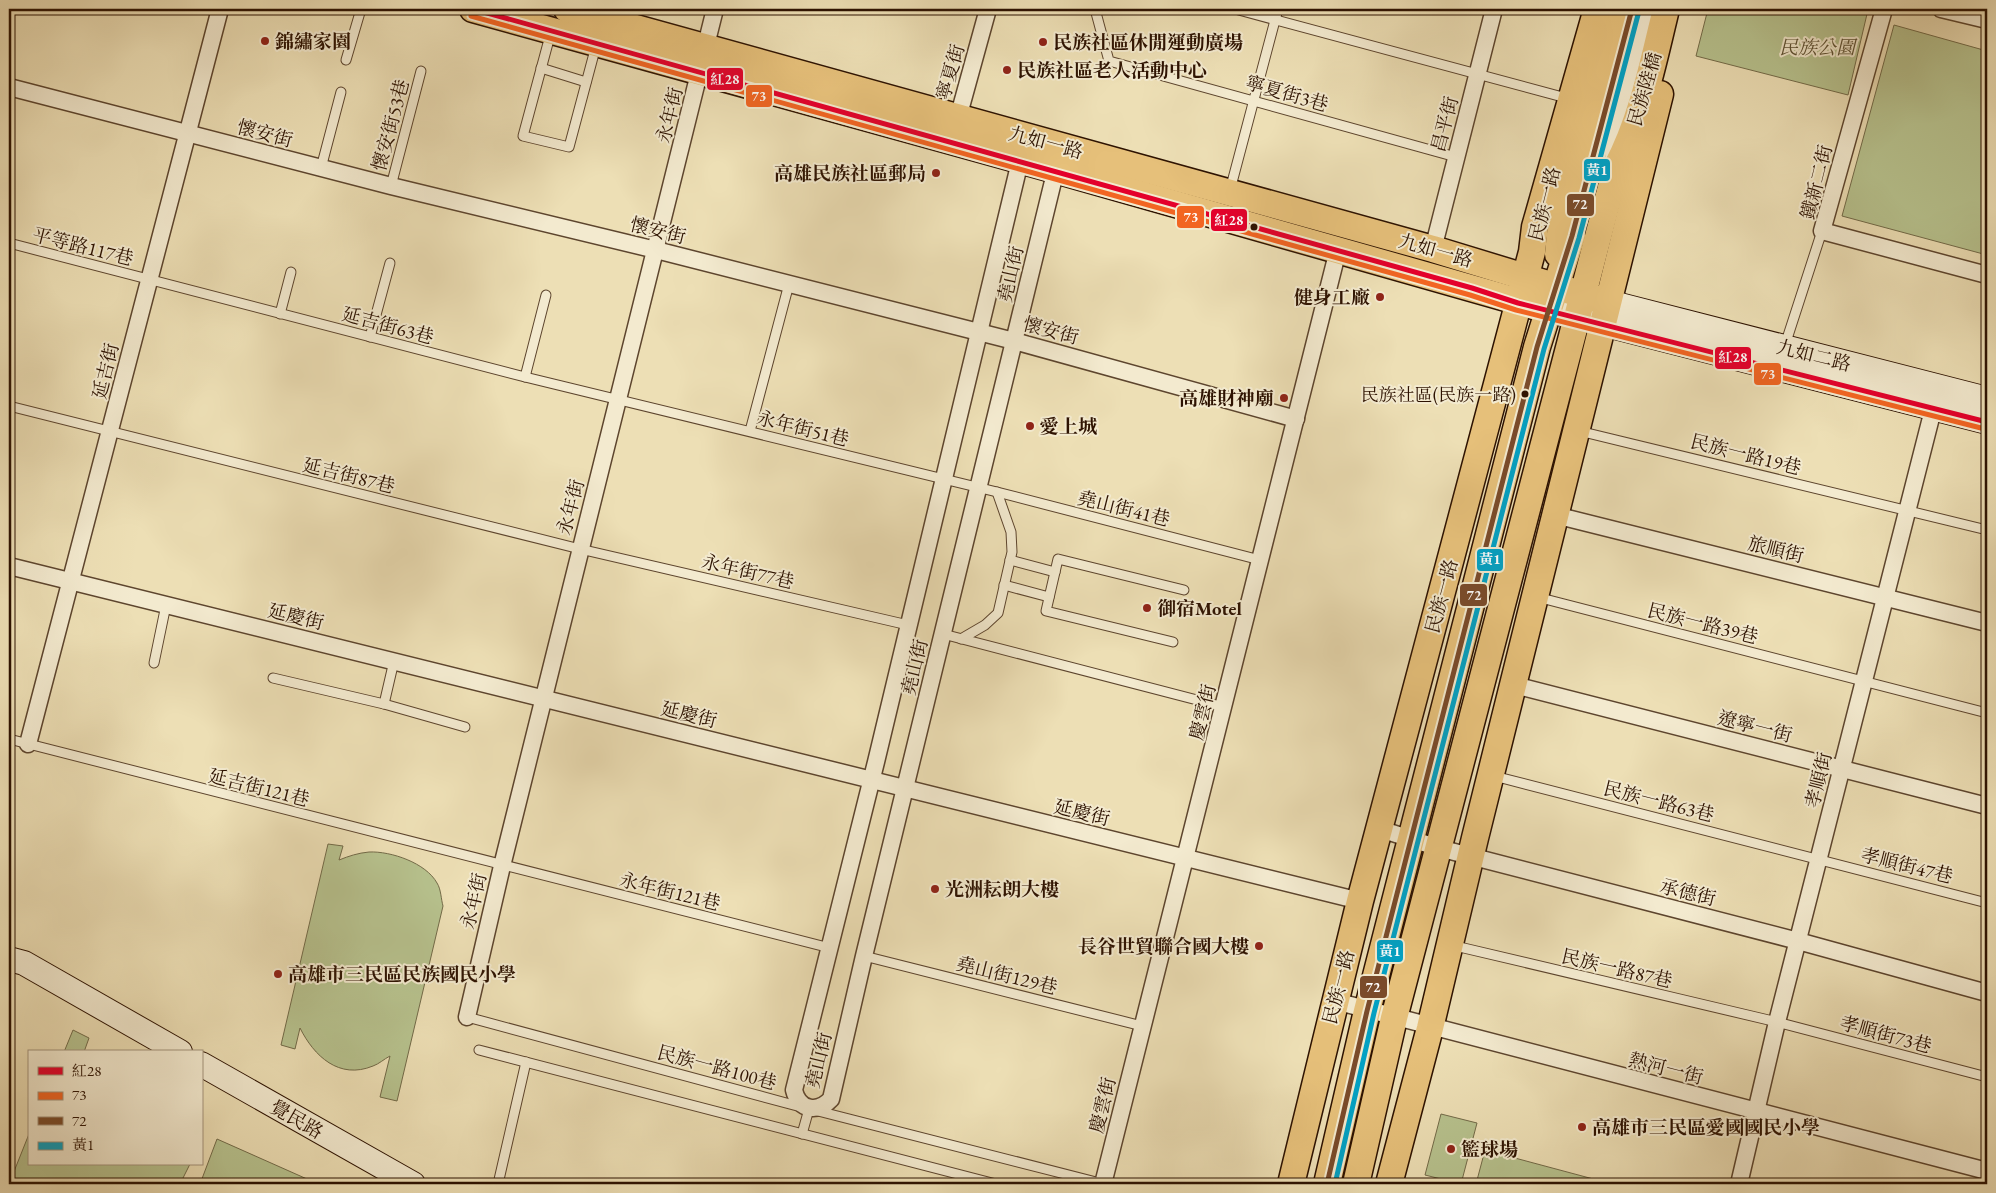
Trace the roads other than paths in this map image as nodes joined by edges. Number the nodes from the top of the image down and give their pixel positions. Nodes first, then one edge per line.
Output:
1 (220, 9) edge
2 (361, 9) edge
3 (473, 9) edge
4 (567, 9) edge
5 (716, 9) edge
6 (988, 9) edge
7 (1095, 9) edge
8 (1235, 9) edge
9 (1278, 9) edge
10 (1494, 9) edge
11 (1597, 9) edge
12 (1615, 9) edge
13 (1632, 9) edge
14 (1650, 9) edge
15 (1666, 9) edge
16 (1681, 9) edge
17 (1884, 9) edge
18 (1941, 9) edge
19 (1984, 16) edge
20 (1275, 20) junction
21 (551, 30) junction
22 (596, 43) junction
23 (703, 59) junction
24 (346, 60) dead end
25 (541, 68) junction
26 (421, 72) dead end
27 (1477, 75) junction
28 (586, 82) junction
29 (9, 87) edge
30 (341, 92) dead end
31 (1571, 100) junction
32 (1254, 101) junction
33 (958, 118) junction
34 (187, 133) junction
35 (1024, 148) junction
36 (1456, 157) junction
37 (1059, 158) junction
38 (321, 168) junction
39 (1616, 168) junction
40 (391, 186) junction
41 (1229, 193) junction
42 (1822, 232) junction
43 (1566, 235) junction
44 (9, 243) edge
45 (1433, 249) junction
46 (656, 250) junction
47 (1338, 250) junction
48 (390, 263) dead end
49 (291, 272) dead end
50 (1987, 275) edge
51 (1525, 277) junction
52 (149, 279) junction
53 (789, 284) junction
54 (546, 295) dead end
55 (1551, 298) junction
56 (1518, 303) junction
57 (1593, 310) junction
58 (280, 314) junction
59 (979, 332) junction
60 (370, 337) junction
61 (1014, 341) junction
62 (1785, 348) junction
63 (525, 377) junction
64 (1936, 398) junction
65 (1987, 399) edge
66 (619, 400) junction
67 (9, 406) edge
68 (1296, 419) junction
69 (1987, 422) edge
70 (1576, 430) junction
71 (110, 432) junction
72 (750, 432) junction
73 (943, 480) junction
74 (979, 488) junction
75 (997, 492) junction
76 (1908, 510) junction
77 (1555, 515) junction
78 (1987, 530) edge
79 (580, 549) junction
80 (1010, 560) junction
81 (1260, 560) junction
82 (9, 566) edge
83 (1055, 572) junction
84 (71, 581) junction
85 (1004, 585) junction
86 (1184, 590) dead end
87 (1049, 596) junction
88 (1535, 596) junction
89 (1885, 597) junction
90 (166, 605) junction
91 (1987, 622) edge
92 (908, 625) junction
93 (943, 634) junction
94 (961, 639) junction
95 (1173, 642) dead end
96 (394, 661) junction
97 (154, 663) dead end
98 (273, 678) dead end
99 (1863, 681) junction
100 (1514, 685) junction
101 (543, 698) junction
102 (384, 704) junction
103 (1224, 707) junction
104 (1987, 713) edge
105 (465, 727) dead end
106 (9, 739) edge
107 (28, 744) junction
108 (1841, 769) junction
109 (1491, 775) junction
110 (872, 780) junction
111 (905, 788) junction
112 (1987, 806) edge
113 (1380, 829) junction
114 (1412, 840) junction
115 (1439, 848) junction
116 (1471, 857) junction
117 (1186, 858) junction
118 (1819, 859) junction
119 (502, 866) junction
120 (1360, 900) junction
121 (1987, 903) edge
122 (1798, 941) junction
123 (1450, 945) junction
124 (830, 948) junction
125 (864, 956) junction
126 (9, 959) edge
127 (1987, 993) edge
128 (1335, 1002) junction
129 (1367, 1011) junction
130 (467, 1017) joint
131 (1394, 1018) junction
132 (1777, 1022) junction
133 (1142, 1026) junction
134 (1430, 1028) junction
135 (176, 1050) edge
136 (479, 1050) dead end
137 (526, 1062) junction
138 (202, 1065) edge
139 (1987, 1077) edge
140 (809, 1109) junction
141 (1757, 1112) junction
142 (802, 1134) junction
143 (1987, 1171) edge
144 (399, 1182) edge
145 (498, 1184) edge
146 (996, 1184) edge
147 (1103, 1184) edge
148 (1291, 1184) edge
149 (1326, 1184) edge
150 (1356, 1184) edge
151 (1389, 1184) edge
152 (1739, 1184) edge

1 - 34 street, 延吉街
2 - 24 lane
3 - 21 main road, 九如一路
4 - 23 main road, 九如一路
5 - 23 street, 永年街
6 - 33 street, 寧夏街
7 - 32 lane, 寧夏街3巷
8 - 20 lane
9 - 20 lane
10 - 27 street, 昌平街
11 - 31 main road, 民族一路
12 - 43 main road, 民族陸橋
13 - 43 street, 民族陸橋
14 - 39 street, 民族陸橋
15 - 39 main road, 民族陸橋
16 - 57 main road
17 - 42 street, 鐵新二街
18 - 19 street
20 - 27 lane
20 - 32 lane
21 - 22 main road, 九如一路
21 - 25 lane
22 - 23 main road, 九如一路
22 - 28 lane
23 - 33 main road, 九如一路
23 - 35 main road, 九如一路
23 - 46 street, 永年街
25 - 28 lane
25 - 28 lane
26 - 40 lane, 懷安街53巷
27 - 31 lane
27 - 36 street, 昌平街
29 - 34 street, 懷安街
30 - 38 lane
31 - 51 main road, 民族一路
32 - 36 lane, 寧夏街3巷
32 - 41 lane
33 - 35 main road, 九如一路
34 - 38 street, 懷安街
34 - 52 street, 延吉街
35 - 37 main road, 九如一路
35 - 59 street, 堯山街
36 - 45 street, 昌平街
37 - 41 main road, 九如一路
37 - 47 main road, 九如一路
37 - 61 street, 堯山街
38 - 40 street, 懷安街
39 - 57 main road, 民族陸橋
40 - 46 street, 懷安街
41 - 45 main road, 九如一路
42 - 50 street, 鐵新二街
42 - 62 lane
43 - 55 main road, 民族陸橋
44 - 52 lane, 平等路117巷
45 - 51 main road, 九如一路
46 - 53 street, 懷安街
46 - 66 street, 永年街
47 - 56 main road, 九如一路
47 - 68 street, 慶雲街
48 - 60 lane
49 - 58 lane
51 - 55 main road, 九如二路
51 - 56 main road, 民族一路
52 - 58 lane, 延吉街63巷
52 - 71 street, 延吉街
53 - 59 street, 懷安街
53 - 72 lane
54 - 63 lane
55 - 56 main road, 九如二路
55 - 57 main road, 九如二路
55 - 114 main road, 民族一路
56 - 113 main road, 民族一路
57 - 62 street, 九如二路
57 - 64 street, 九如二路
57 - 70 main road
57 - 115 main road
58 - 60 lane, 延吉街63巷
59 - 61 street, 懷安街
59 - 73 street, 堯山街
60 - 63 lane, 延吉街63巷
61 - 68 street, 懷安街
61 - 74 street, 堯山街
62 - 64 street, 九如二路
63 - 66 lane, 延吉街63巷
64 - 65 street, 九如二路
64 - 69 street, 九如二路
64 - 76 street, 孝順街
66 - 72 lane, 永年街51巷
66 - 79 street, 永年街
67 - 71 lane, 延吉街87巷
68 - 81 street, 慶雲街
70 - 76 lane, 民族一路19巷
70 - 77 main road
71 - 79 lane, 延吉街87巷
71 - 84 street, 延吉街
72 - 73 lane, 永年街51巷
73 - 74 lane, 永年街51巷
73 - 92 street, 堯山街
74 - 75 lane, 堯山街41巷
74 - 93 street, 堯山街
75 - 80 lane
75 - 81 lane, 堯山街41巷
76 - 78 lane, 民族一路19巷
76 - 89 street, 孝順街
77 - 88 main road
77 - 89 street, 旅順街
79 - 92 lane, 永年街77巷
79 - 101 street, 永年街
80 - 83 lane
80 - 85 lane
81 - 103 street, 慶雲街
82 - 84 street, 延慶街
83 - 86 lane
83 - 87 lane
84 - 90 street, 延慶街
84 - 107 street, 延吉街
85 - 87 lane
85 - 94 lane
87 - 95 lane
88 - 99 lane, 民族一路39巷
88 - 100 main road
89 - 91 street, 旅順街
89 - 99 street, 孝順街
90 - 96 street, 延慶街
90 - 97 lane
92 - 110 street, 堯山街
93 - 94 lane
93 - 111 street, 堯山街
94 - 103 lane
96 - 101 street, 延慶街
96 - 102 lane
98 - 102 lane
99 - 104 lane, 民族一路39巷
99 - 108 street, 孝順街
100 - 108 street, 遼寧一街
100 - 109 main road
101 - 110 street, 延慶街
101 - 119 street, 永年街
102 - 105 lane
103 - 117 street, 慶雲街
106 - 107 lane, 延吉街121巷
107 - 119 lane, 延吉街121巷
108 - 112 street, 遼寧一街
108 - 118 street, 孝順街
109 - 116 main road
109 - 118 lane, 民族一路63巷
110 - 111 street, 延慶街
110 - 124 street, 堯山街
111 - 117 street, 延慶街
111 - 125 street, 堯山街
113 - 114 street, 承德街
113 - 120 main road, 民族一路
114 - 115 street, 承德街
114 - 129 main road, 民族一路
115 - 116 street, 承德街
115 - 131 main road
116 - 122 street, 承德街
116 - 123 main road
117 - 120 street, 延慶街
117 - 133 street, 慶雲街
118 - 121 lane, 孝順街47巷
118 - 122 street, 孝順街
119 - 124 lane, 永年街121巷
119 - 130 street, 永年街
120 - 128 main road, 民族一路
122 - 127 street, 承德街
122 - 132 street, 孝順街
123 - 132 lane, 民族一路87巷
123 - 134 main road
124 - 140 street, 堯山街
125 - 133 lane, 堯山街129巷
125 - 140 street, 堯山街
126 - 135 street
128 - 129 street, 熱河一街
128 - 148 main road, 民族一路
129 - 131 street, 熱河一街
129 - 149 main road, 民族一路
130 - 140 lane, 民族一路100巷
131 - 134 street, 熱河一街
131 - 150 main road
132 - 139 lane, 孝順街73巷
132 - 141 street, 孝順街
133 - 147 street, 慶雲街
134 - 141 street, 熱河一街
134 - 151 main road
136 - 137 lane
137 - 142 lane
137 - 145 lane
138 - 144 street, 覺民路
140 - 142 lane
140 - 147 lane, 民族一路100巷
141 - 143 street, 熱河一街
141 - 152 street, 孝順街
142 - 146 lane

